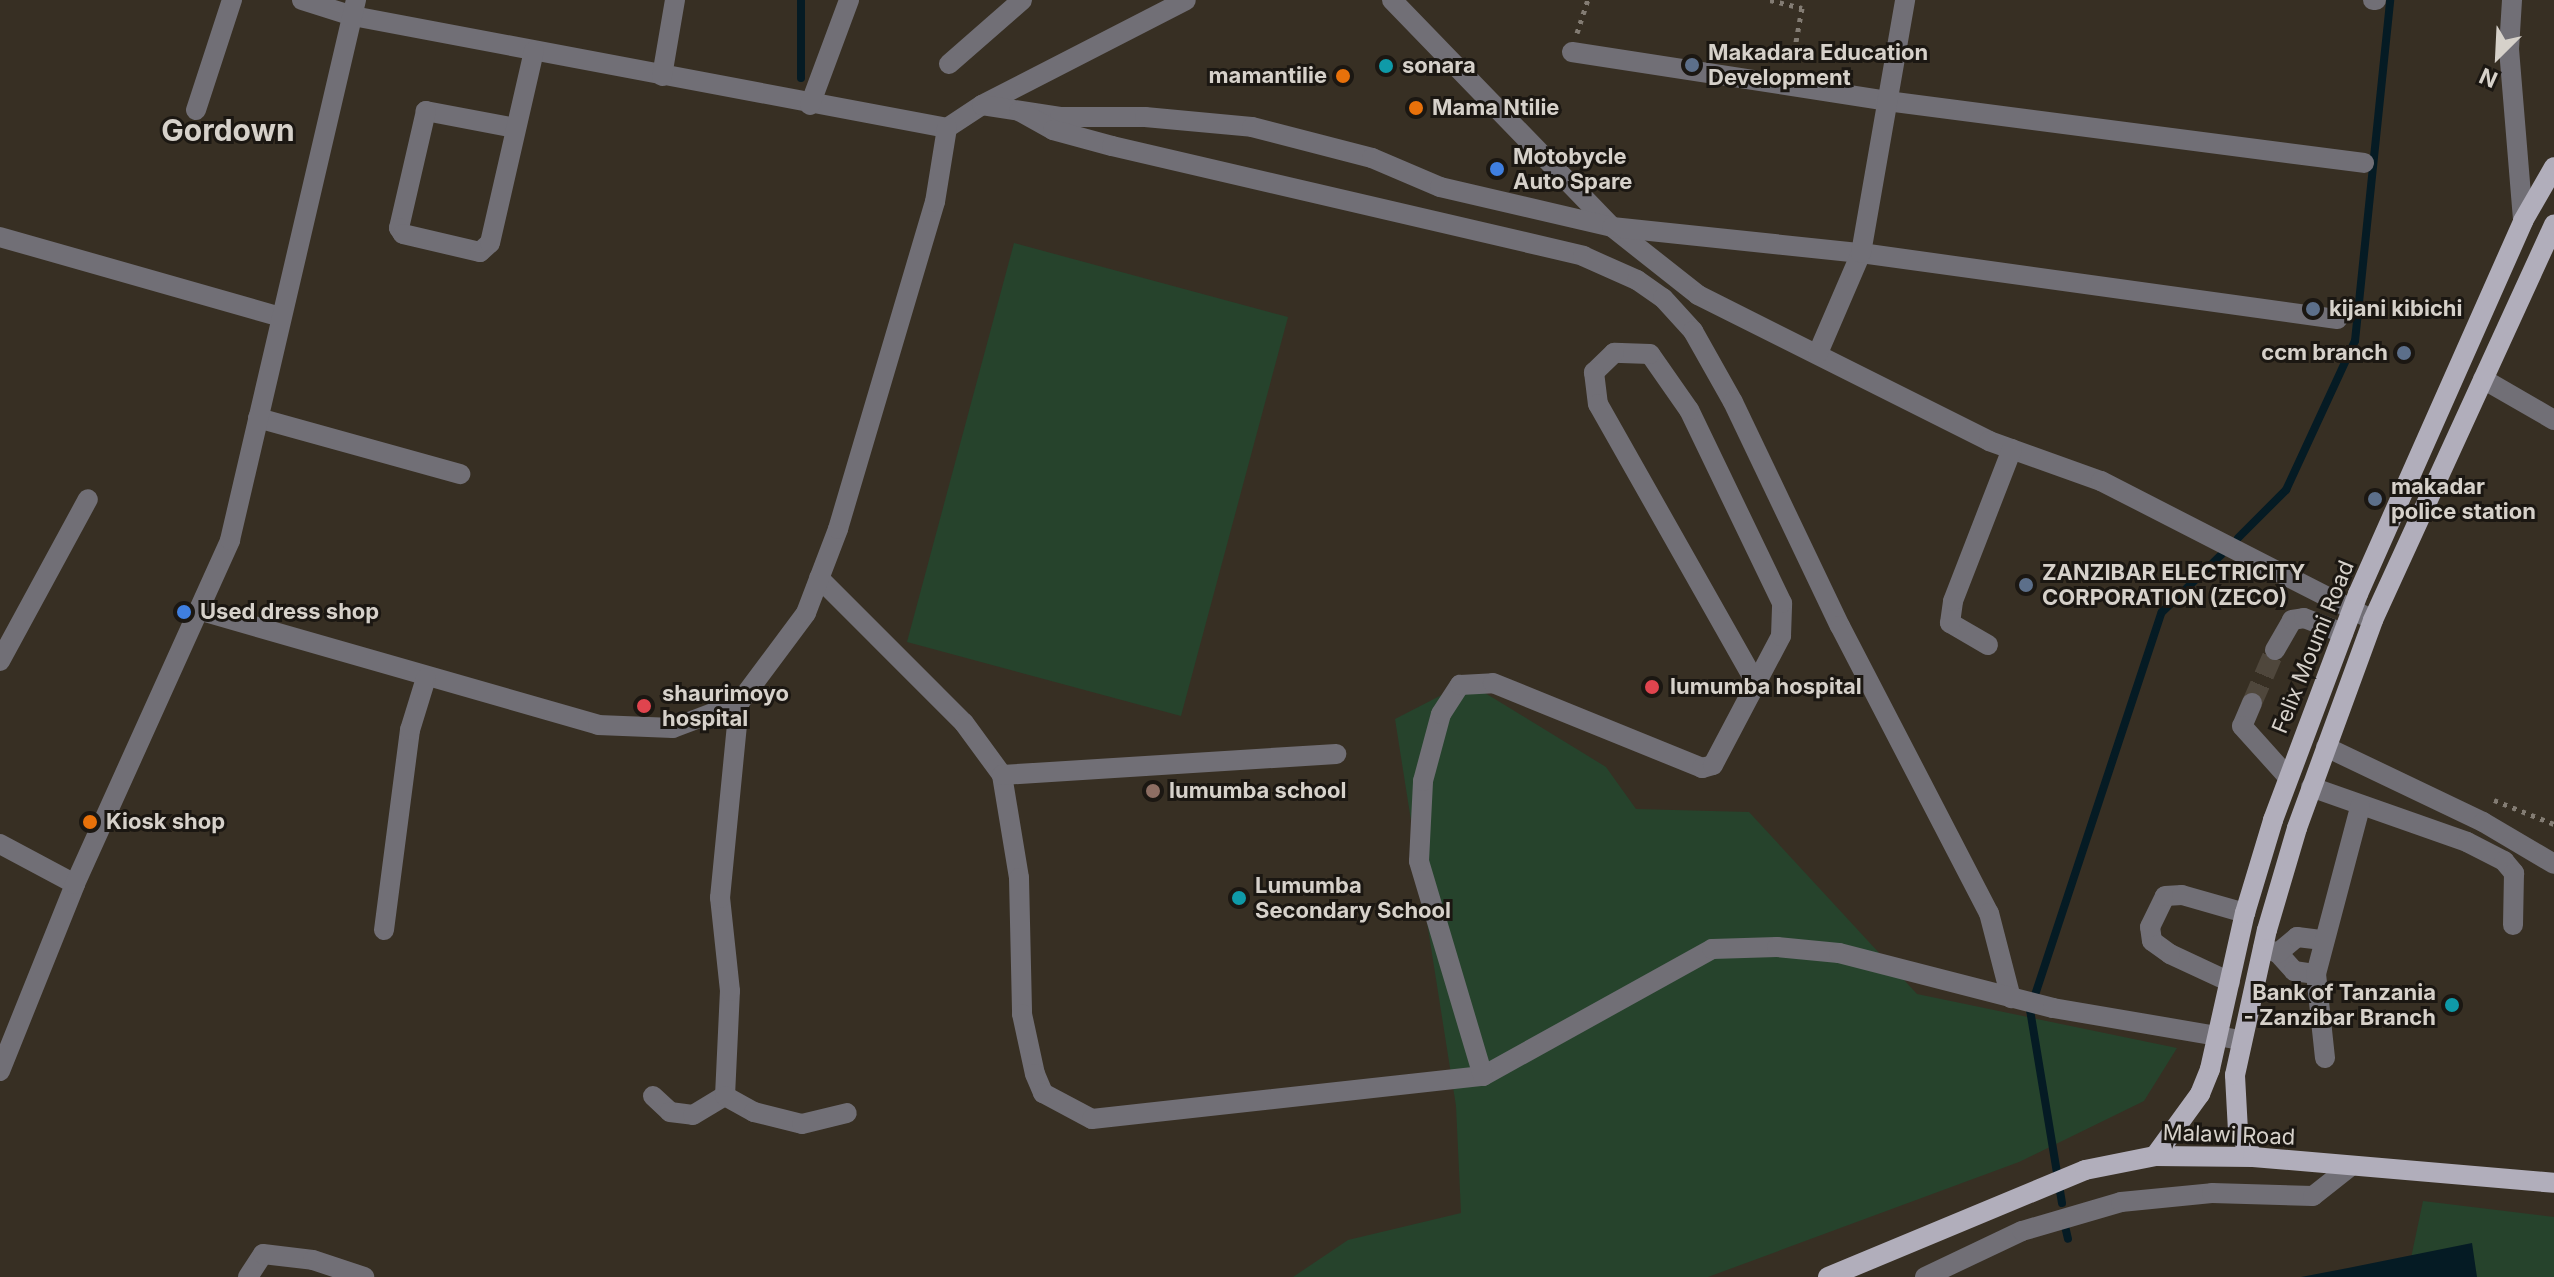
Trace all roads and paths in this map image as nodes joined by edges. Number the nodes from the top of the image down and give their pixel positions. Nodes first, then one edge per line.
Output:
1 (232, 0) edge
2 (302, 0) edge
3 (675, 0) edge
4 (850, 0) edge
5 (1022, 0) edge
6 (1186, 0) edge
7 (1392, 0) edge
8 (1588, 0) edge
9 (1770, 0) edge
10 (1905, 0) edge
11 (2512, 0) edge
12 (355, 8) edge
13 (534, 51) junction
14 (1572, 52) joint
15 (949, 64) dead end
16 (662, 76) junction
17 (1788, 84) junction
18 (816, 89) junction
19 (1887, 101) junction
20 (982, 105) junction
21 (196, 110) dead end
22 (1019, 111) junction
23 (515, 128) junction
24 (947, 128) junction
25 (2364, 163) dead end
26 (2554, 167) edge
27 (2523, 221) junction
28 (1612, 227) junction
29 (2552, 228) edge
30 (0, 237) edge
31 (1861, 253) junction
32 (281, 317) junction
33 (2337, 319) dead end
34 (1818, 353) junction
35 (2483, 379) junction
36 (258, 418) junction
37 (2554, 420) edge
38 (2012, 449) junction
39 (460, 474) dead end
40 (88, 499) dead end
41 (819, 578) junction
42 (2315, 592) junction
43 (198, 610) junction
44 (2351, 612) junction
45 (2304, 618) junction
46 (2373, 620) junction
47 (2343, 633) junction
48 (1988, 645) dead end
49 (2275, 650) tunnel mouth
50 (0, 661) edge
51 (426, 678) junction
52 (1754, 680) junction
53 (739, 703) junction
54 (2252, 703) tunnel mouth
55 (2326, 747) junction
56 (1336, 754) dead end
57 (1002, 775) junction
58 (2288, 777) junction
59 (2311, 787) junction
60 (2360, 807) junction
61 (0, 844) edge
62 (2554, 864) edge
63 (75, 884) junction
64 (2245, 913) junction
65 (2513, 925) dead end
66 (384, 930) dead end
67 (2321, 940) junction
68 (2239, 942) junction
69 (2270, 950) junction
70 (2316, 974) junction
71 (2230, 982) junction
72 (2016, 999) junction
73 (2218, 1036) junction
74 (2240, 1040) junction
75 (2325, 1058) dead end
76 (0, 1071) edge
77 (1483, 1076) junction
78 (653, 1096) dead end
79 (725, 1096) junction
80 (847, 1113) dead end
81 (2155, 1156) junction
82 (2253, 1157) junction
83 (2351, 1166) junction
84 (2554, 1183) edge
85 (248, 1277) edge
86 (364, 1277) edge
87 (1828, 1277) edge
88 (1925, 1277) edge

1 - 21 street
2 - 12 street
3 - 16 street
4 - 18 street
5 - 15 street
6 - 20 street
7 - 28 street
8 - 14 path
9 - 17 path
10 - 19 street
11 - 27 street
12 - 13 street
12 - 32 street
13 - 16 street
13 - 23 street
14 - 17 street
16 - 18 street
17 - 19 street
18 - 24 street
19 - 25 street
19 - 31 street
20 - 22 street
20 - 24 street
22 - 28 street
22 - 72 street
23 - 23 street
24 - 41 street
26 - 27 main road, Felix Moumi Road
27 - 29 main road
27 - 44 main road, Felix Moumi Road
28 - 31 street
28 - 34 street
29 - 35 main road, Felix Moumi Road
30 - 32 street
31 - 33 street
31 - 34 street
32 - 36 street
34 - 38 street
35 - 37 street
35 - 46 main road, Felix Moumi Road
36 - 39 street
36 - 43 street
38 - 42 street
38 - 48 street
40 - 50 street
41 - 53 street
41 - 57 street
42 - 44 street
42 - 45 street
43 - 51 street
43 - 63 street
44 - 46 street
44 - 47 main road, Felix Moumi Road
45 - 47 street
45 - 49 street
46 - 55 main road, Felix Moumi Road
47 - 58 main road, Felix Moumi Road
51 - 53 street
51 - 66 street
52 - 52 street
52 - 77 street
53 - 79 street
54 - 58 street
55 - 59 main road, Felix Moumi Road
55 - 62 street
56 - 57 street
57 - 77 street
58 - 59 main road
58 - 64 main road, Felix Moumi Road
59 - 60 street
59 - 69 main road, Felix Moumi Road
60 - 65 street
60 - 67 street
61 - 63 street
63 - 76 street
64 - 68 main road, Felix Moumi Road
64 - 71 street
67 - 69 street
67 - 70 street
68 - 69 main road
68 - 71 main road, Felix Moumi Road
69 - 70 street
69 - 74 main road, Felix Moumi Road
70 - 75 street
71 - 73 main road, Felix Moumi Road
72 - 73 street
72 - 77 street
73 - 74 street
73 - 81 main road, Felix Moumi Road
74 - 82 main road, Felix Moumi Road
78 - 79 street
79 - 80 street
81 - 82 main road, Malawi Road
81 - 87 main road, Malawi Road
82 - 83 main road, Malawi Road
83 - 84 main road, Malawi Road
83 - 88 street
85 - 86 street

